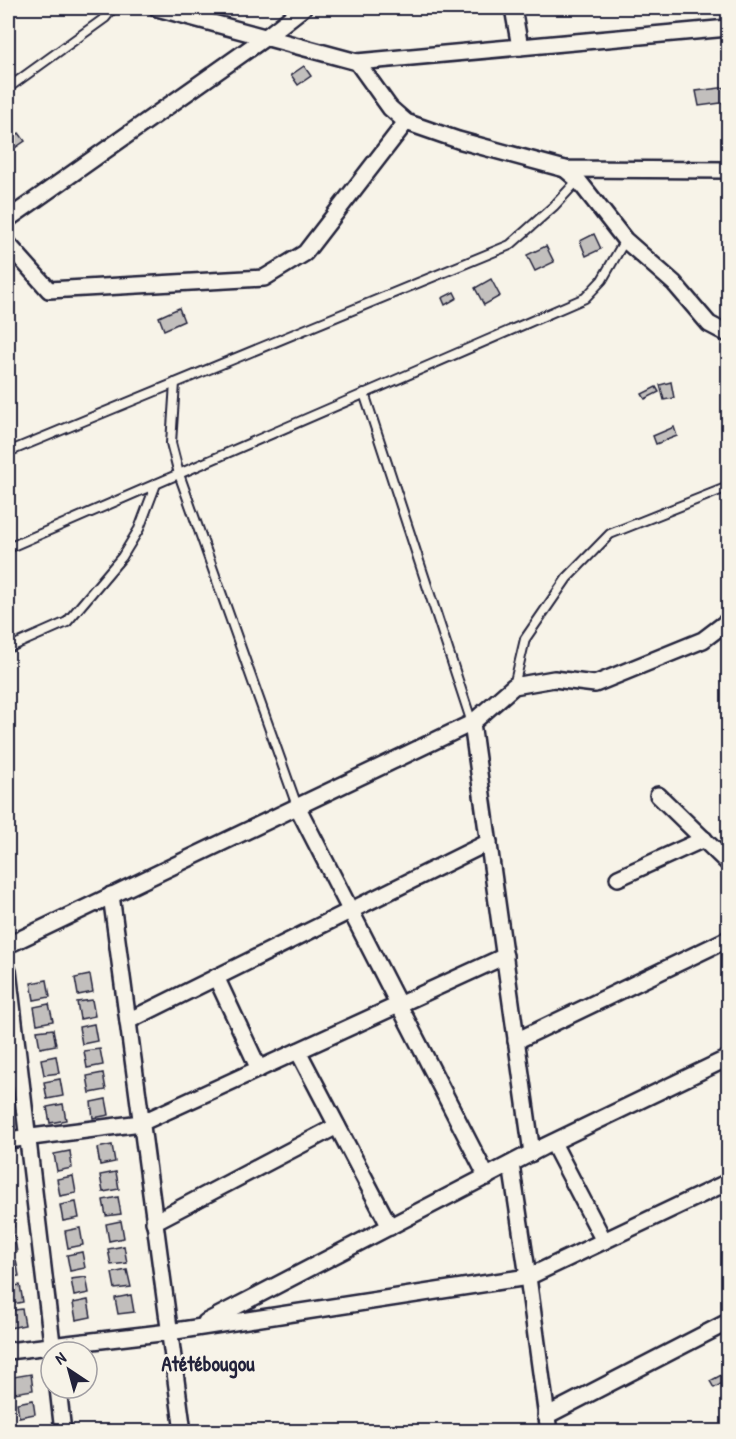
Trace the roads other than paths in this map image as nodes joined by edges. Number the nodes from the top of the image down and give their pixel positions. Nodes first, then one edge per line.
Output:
1 (113, 8) edge
2 (157, 8) edge
3 (303, 8) edge
4 (513, 8) edge
5 (177, 10) edge
6 (729, 28) edge
7 (266, 37) junction
8 (520, 47) junction
9 (357, 62) junction
10 (8, 88) edge
11 (406, 122) junction
12 (565, 169) junction
13 (729, 170) edge
14 (578, 180) junction
15 (8, 219) edge
16 (625, 240) junction
17 (8, 244) edge
18 (729, 334) edge
19 (176, 383) junction
20 (364, 393) junction
21 (8, 452) edge
22 (179, 474) junction
23 (156, 484) junction
24 (729, 487) edge
25 (8, 548) edge
26 (729, 621) edge
27 (8, 648) edge
28 (514, 686) junction
29 (472, 723) junction
30 (658, 795) dead end
31 (297, 806) junction
32 (704, 839) junction
33 (489, 842) junction
34 (729, 863) edge
35 (618, 878) dead end
36 (111, 895) junction
37 (350, 910) junction
38 (729, 939) edge
39 (8, 945) edge
40 (505, 956) junction
41 (8, 971) edge
42 (216, 977) junction
43 (399, 1005) junction
44 (128, 1021) junction
45 (516, 1041) junction
46 (298, 1051) junction
47 (729, 1058) edge
48 (259, 1069) junction
49 (141, 1123) junction
50 (337, 1126) junction
51 (28, 1137) junction
52 (8, 1140) edge
53 (553, 1143) junction
54 (532, 1153) junction
55 (511, 1164) junction
56 (487, 1177) junction
57 (729, 1182) edge
58 (154, 1222) junction
59 (390, 1227) junction
60 (604, 1241) junction
61 (528, 1277) junction
62 (729, 1322) edge
63 (194, 1329) junction
64 (169, 1332) junction
65 (52, 1340) edge
66 (99, 1342) edge
67 (39, 1350) edge
68 (8, 1351) edge
69 (59, 1400) edge
70 (546, 1416) junction
71 (63, 1431) edge
72 (183, 1431) edge
73 (549, 1431) edge

1 - 10 lane
2 - 5 street
3 - 7 street
4 - 8 street
5 - 7 street
6 - 8 street
7 - 9 street
7 - 15 street
8 - 9 street
9 - 11 street
11 - 12 street
11 - 17 street
12 - 13 street
12 - 14 street
14 - 16 street
14 - 19 lane
16 - 18 street
16 - 20 lane
19 - 21 lane
19 - 22 lane
20 - 22 lane
20 - 29 lane
22 - 23 lane
22 - 31 lane
23 - 25 lane
23 - 27 lane
24 - 28 lane
26 - 28 street
28 - 29 street
29 - 31 street
29 - 33 street
30 - 32 street
31 - 36 street
31 - 37 street
32 - 34 street
32 - 35 street
33 - 37 street
33 - 40 street
36 - 39 street
36 - 44 street
37 - 42 street
37 - 43 street
38 - 45 street
40 - 43 street
40 - 45 street
41 - 51 street
42 - 44 street
42 - 48 street
43 - 46 street
43 - 56 street
44 - 49 street
45 - 54 street
46 - 48 street
46 - 50 street
47 - 53 street
48 - 49 street
49 - 51 street
49 - 58 street
50 - 58 street
50 - 59 street
51 - 52 street
51 - 65 street
53 - 54 street
53 - 60 street
54 - 55 street
55 - 56 street
55 - 61 street
56 - 59 street
57 - 60 street
58 - 64 street
59 - 63 street
60 - 61 street
61 - 63 street
61 - 70 street
62 - 70 street
63 - 64 street
64 - 66 street
64 - 72 street
67 - 68 street
69 - 71 street
70 - 73 street

